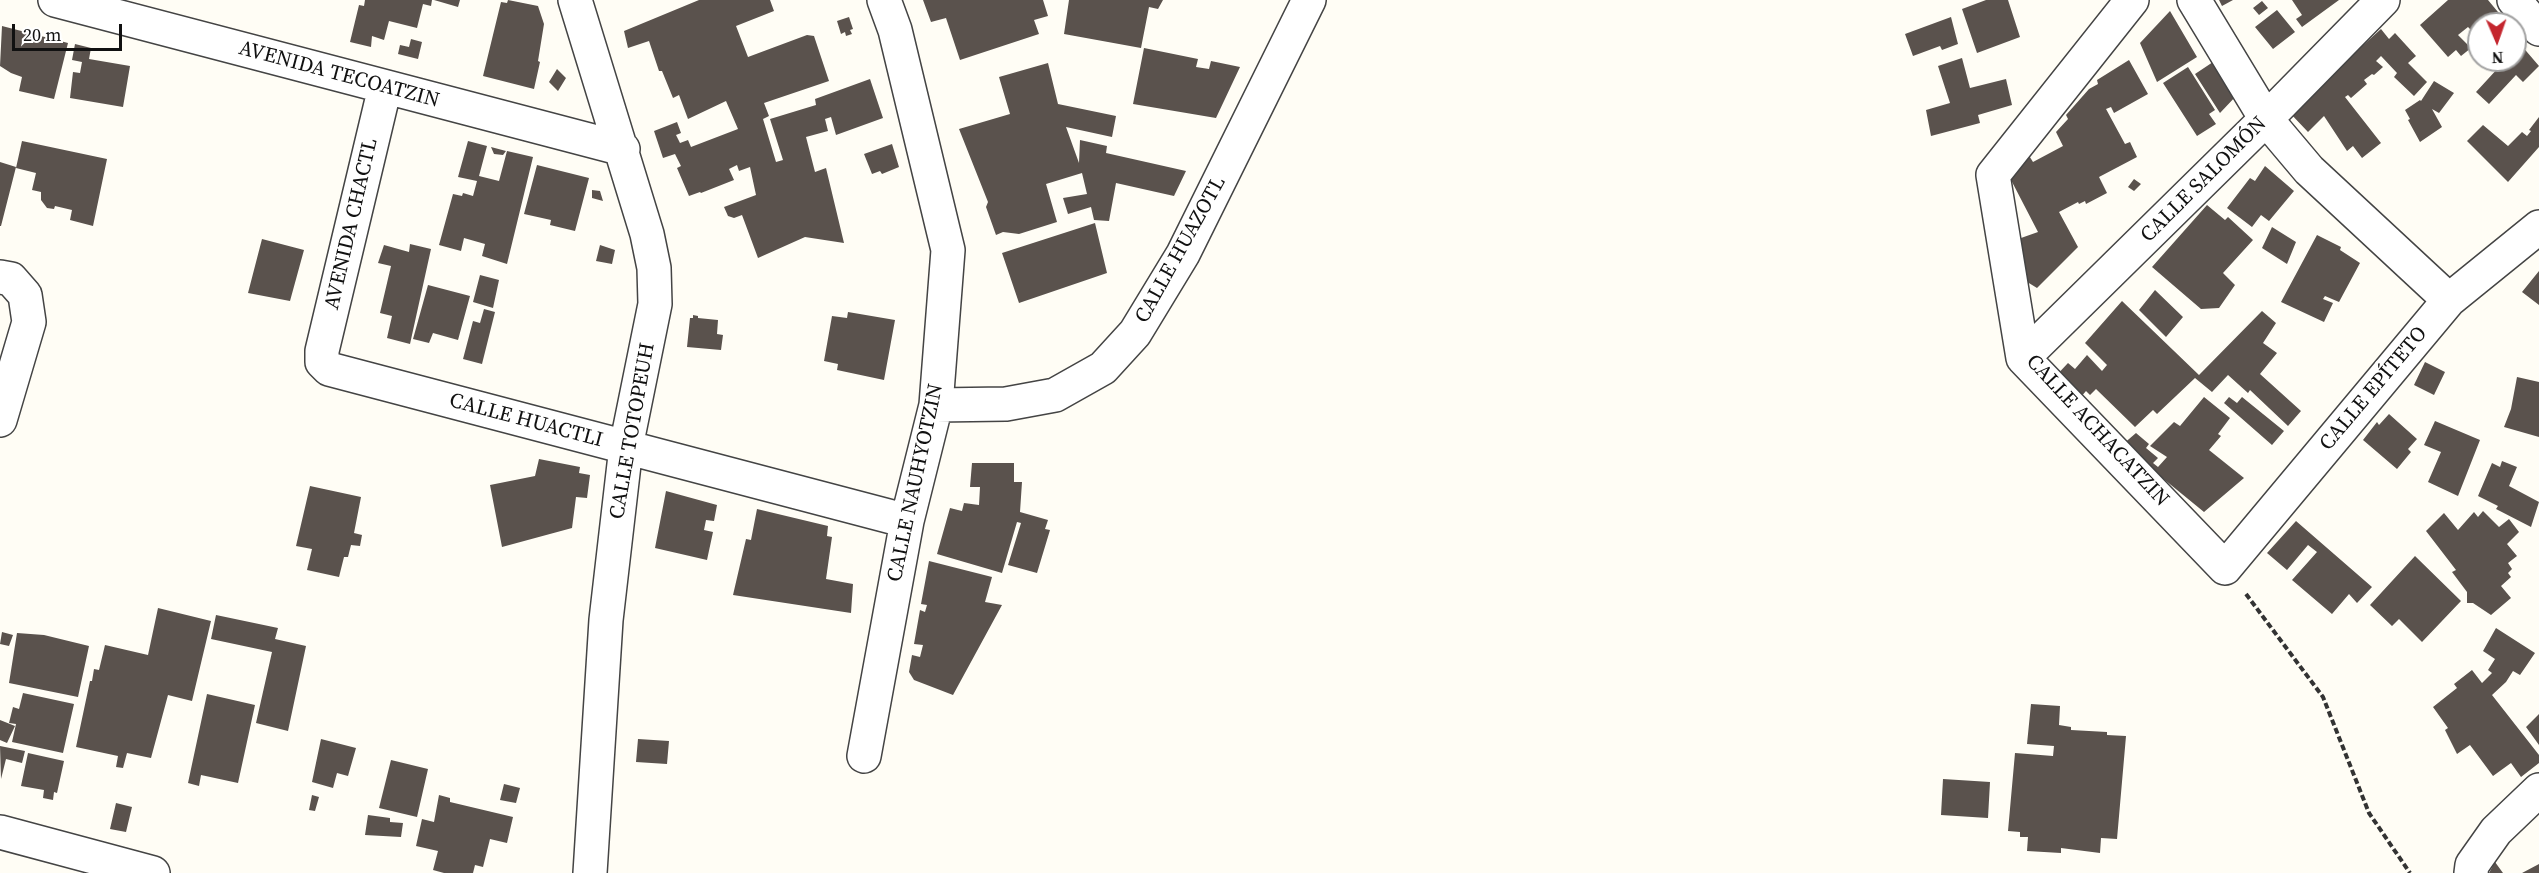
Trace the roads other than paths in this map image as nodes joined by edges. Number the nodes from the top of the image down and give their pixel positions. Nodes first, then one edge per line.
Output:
1 (56, 0) edge
2 (575, 0) edge
3 (884, 0) edge
4 (1309, 0) edge
5 (2132, 0) edge
6 (2194, 0) edge
7 (2383, 0) edge
8 (2514, 0) edge
9 (2539, 29) edge
10 (385, 87) junction
11 (2266, 119) junction
12 (622, 149) junction
13 (2539, 227) edge
14 (0, 277) edge
15 (2449, 300) junction
16 (2023, 358) junction
17 (322, 362) joint
18 (936, 405) junction
19 (0, 420) edge
20 (626, 447) junction
21 (907, 521) junction
22 (2225, 568) joint
23 (864, 756) dead end
24 (2539, 790) edge
25 (0, 832) edge
26 (153, 873) edge
27 (590, 873) edge
28 (2471, 873) edge

1 - 10 street, AVENIDA TECOATZIN
2 - 12 street, CALLE TOTOPEUH
3 - 18 street, CALLE NAUHYOTZIN
4 - 18 street, CALLE HUAZOTL
5 - 16 street, CALLE ACHACATZIN
6 - 11 street
7 - 11 street, CALLE SALOMÓN
8 - 9 street
10 - 12 street, AVENIDA TECOATZIN
10 - 17 street, AVENIDA CHACTL
11 - 15 street
11 - 16 street, CALLE SALOMÓN
12 - 20 street, CALLE TOTOPEUH
13 - 15 street, CALLE EPÍTETO
14 - 19 street
15 - 22 street, CALLE EPÍTETO
16 - 22 street, CALLE ACHACATZIN
17 - 20 street, CALLE HUACTLI
18 - 21 street, CALLE NAUHYOTZIN
20 - 21 street, CALLE HUACTLI
20 - 27 street, CALLE TOTOPEUH
21 - 23 street, CALLE NAUHYOTZIN
24 - 28 street
25 - 26 street

